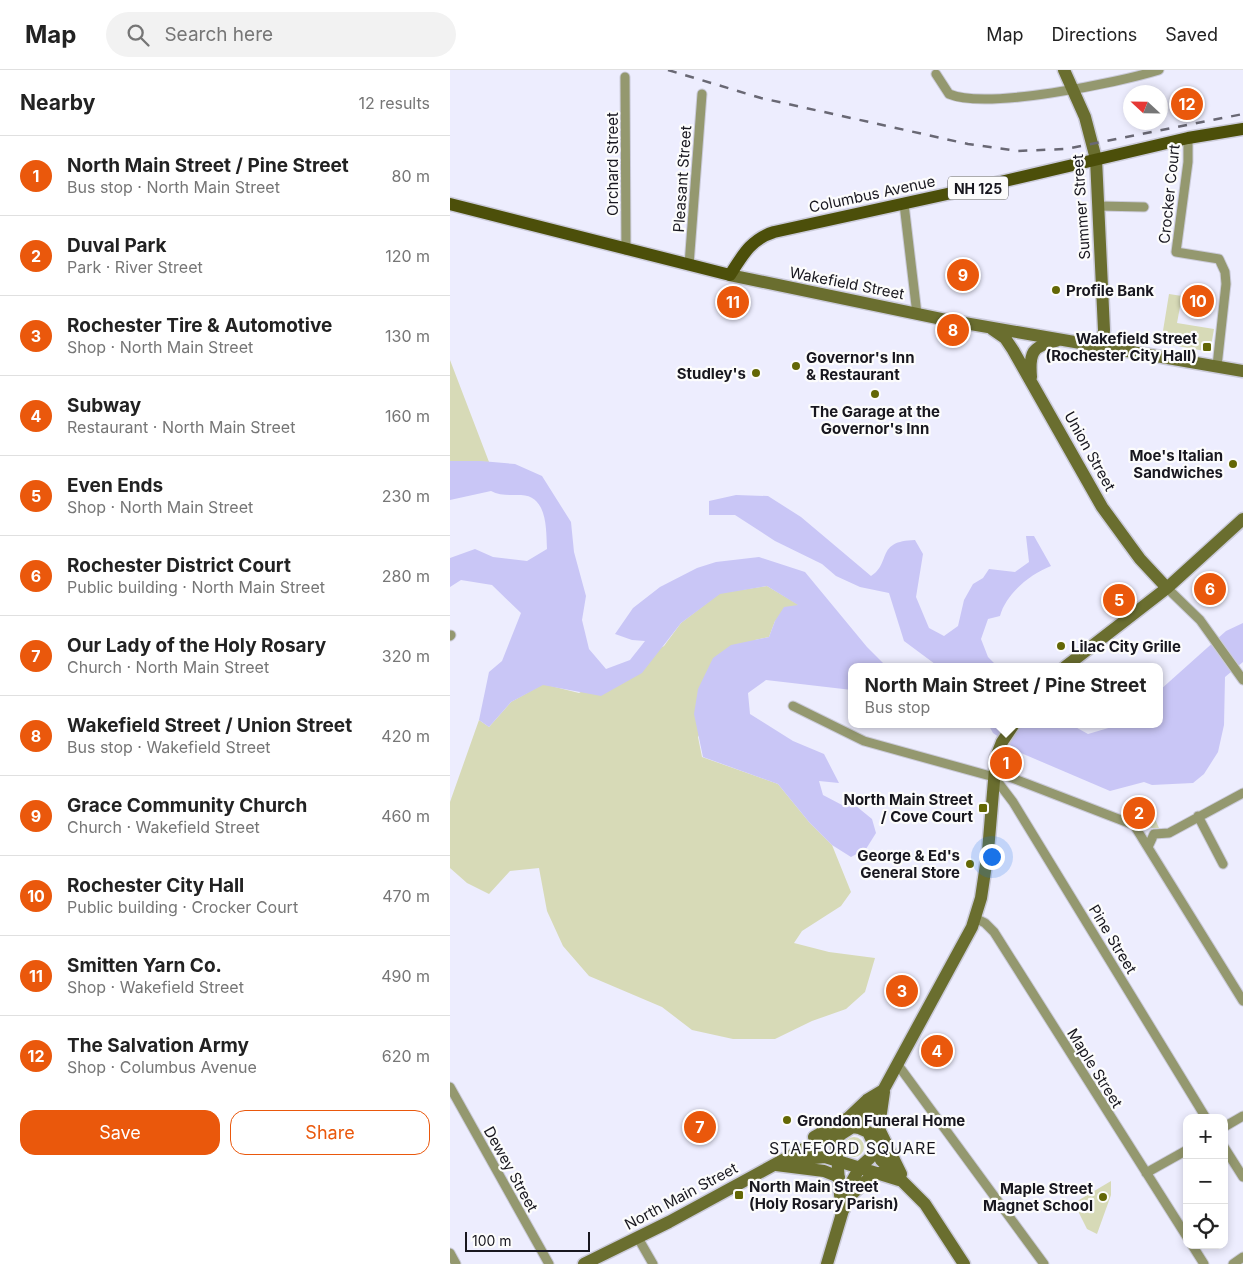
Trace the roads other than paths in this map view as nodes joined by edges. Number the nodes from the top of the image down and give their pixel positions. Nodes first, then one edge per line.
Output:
1 (1064, 70) edge
2 (1159, 70) edge
3 (936, 74) dead end
4 (625, 77) dead end
5 (1075, 89) junction
6 (702, 94) dead end
7 (1243, 129) edge
8 (1188, 138) junction
9 (1096, 159) junction
10 (450, 204) edge
11 (904, 204) junction
12 (1100, 206) junction
13 (1144, 207) dead end
14 (626, 250) junction
15 (689, 265) junction
16 (730, 275) junction
17 (917, 314) junction
18 (989, 327) junction
19 (1059, 340) junction
20 (1102, 348) junction
21 (1216, 366) junction
22 (1243, 371) edge
23 (1031, 380) junction
24 (1243, 519) edge
25 (1168, 588) junction
26 (1070, 663) edge
27 (1242, 678) edge
28 (793, 706) dead end
29 (1011, 728) edge
30 (994, 774) junction
31 (1243, 793) edge
32 (1198, 816) junction
33 (1134, 825) junction
34 (1154, 834) junction
35 (1148, 848) junction
36 (1223, 864) dead end
37 (975, 918) junction
38 (1243, 1001) edge
39 (898, 1065) junction
40 (450, 1087) edge
41 (884, 1090) junction
42 (1204, 1114) edge
43 (1243, 1116) edge
44 (1228, 1125) edge
45 (852, 1128) junction
46 (879, 1129) junction
47 (840, 1135) junction
48 (876, 1148) junction
49 (1183, 1152) edge
50 (1228, 1153) edge
51 (792, 1156) junction
52 (838, 1161) junction
53 (776, 1165) junction
54 (860, 1167) junction
55 (879, 1173) junction
56 (1146, 1173) junction
57 (839, 1177) junction
58 (1243, 1177) edge
59 (904, 1181) junction
60 (846, 1203) junction
61 (1183, 1231) edge
62 (638, 1238) junction
63 (1195, 1249) edge
64 (450, 1253) edge
65 (1243, 1257) edge
66 (456, 1264) edge
67 (548, 1264) edge
68 (584, 1264) edge
69 (653, 1264) edge
70 (827, 1264) edge
71 (964, 1264) edge
72 (1044, 1264) edge
73 (1204, 1264) edge
74 (1233, 1264) edge

1 - 5 main road, Summer Street
2 - 5 street
3 - 5 street
4 - 14 street, Orchard Street
5 - 9 main road, Summer Street
6 - 15 street, Pleasant Street
7 - 8 main road, Columbus Avenue / NH 125
8 - 9 main road, Columbus Avenue / NH 125
8 - 21 street, Crocker Court
9 - 11 main road, Columbus Avenue / NH 125
9 - 12 main road, Summer Street
10 - 14 main road, Wakefield Street
11 - 16 main road, Columbus Avenue / NH 125
11 - 17 street
12 - 13 street
12 - 20 main road, Summer Street
14 - 15 main road, Wakefield Street
15 - 16 main road, Wakefield Street
16 - 17 main road, Wakefield Street
17 - 18 main road, Wakefield Street
18 - 19 main road, Wakefield Street
18 - 23 main road, Union Street
19 - 20 main road, Wakefield Street
19 - 23 main road
20 - 21 main road, Wakefield Street
21 - 22 main road, Wakefield Street
23 - 25 main road, Union Street
24 - 25 main road
25 - 26 main road
25 - 27 street
28 - 30 street
29 - 30 main road, North Main Street
30 - 33 street
30 - 37 main road, North Main Street
30 - 42 street, Pine Street
31 - 32 street
32 - 34 street
32 - 36 street
33 - 34 street
33 - 35 street
34 - 35 street
35 - 38 street
37 - 39 main road, North Main Street
37 - 56 street, Maple Street
39 - 41 main road, North Main Street
39 - 72 street
40 - 67 street, Dewey Street
41 - 45 main road, North Main Street
41 - 46 main road, North Main Street
41 - 51 main road, North Main Street
43 - 44 street
45 - 47 main road
45 - 48 main road
46 - 48 main road, North Main Street
46 - 59 main road
47 - 51 main road, North Main Street
47 - 52 main road
48 - 54 main road
48 - 59 main road
49 - 56 street
50 - 58 street
51 - 52 main road
51 - 53 main road, North Main Street
52 - 54 main road
52 - 57 main road
53 - 57 main road
53 - 62 main road, North Main Street
54 - 55 main road
54 - 60 main road
55 - 59 main road
55 - 60 main road
56 - 61 street, Maple Street
57 - 60 main road
59 - 71 main road
60 - 70 main road
62 - 68 main road, North Main Street
62 - 69 street
63 - 73 street
64 - 66 street
65 - 74 street

